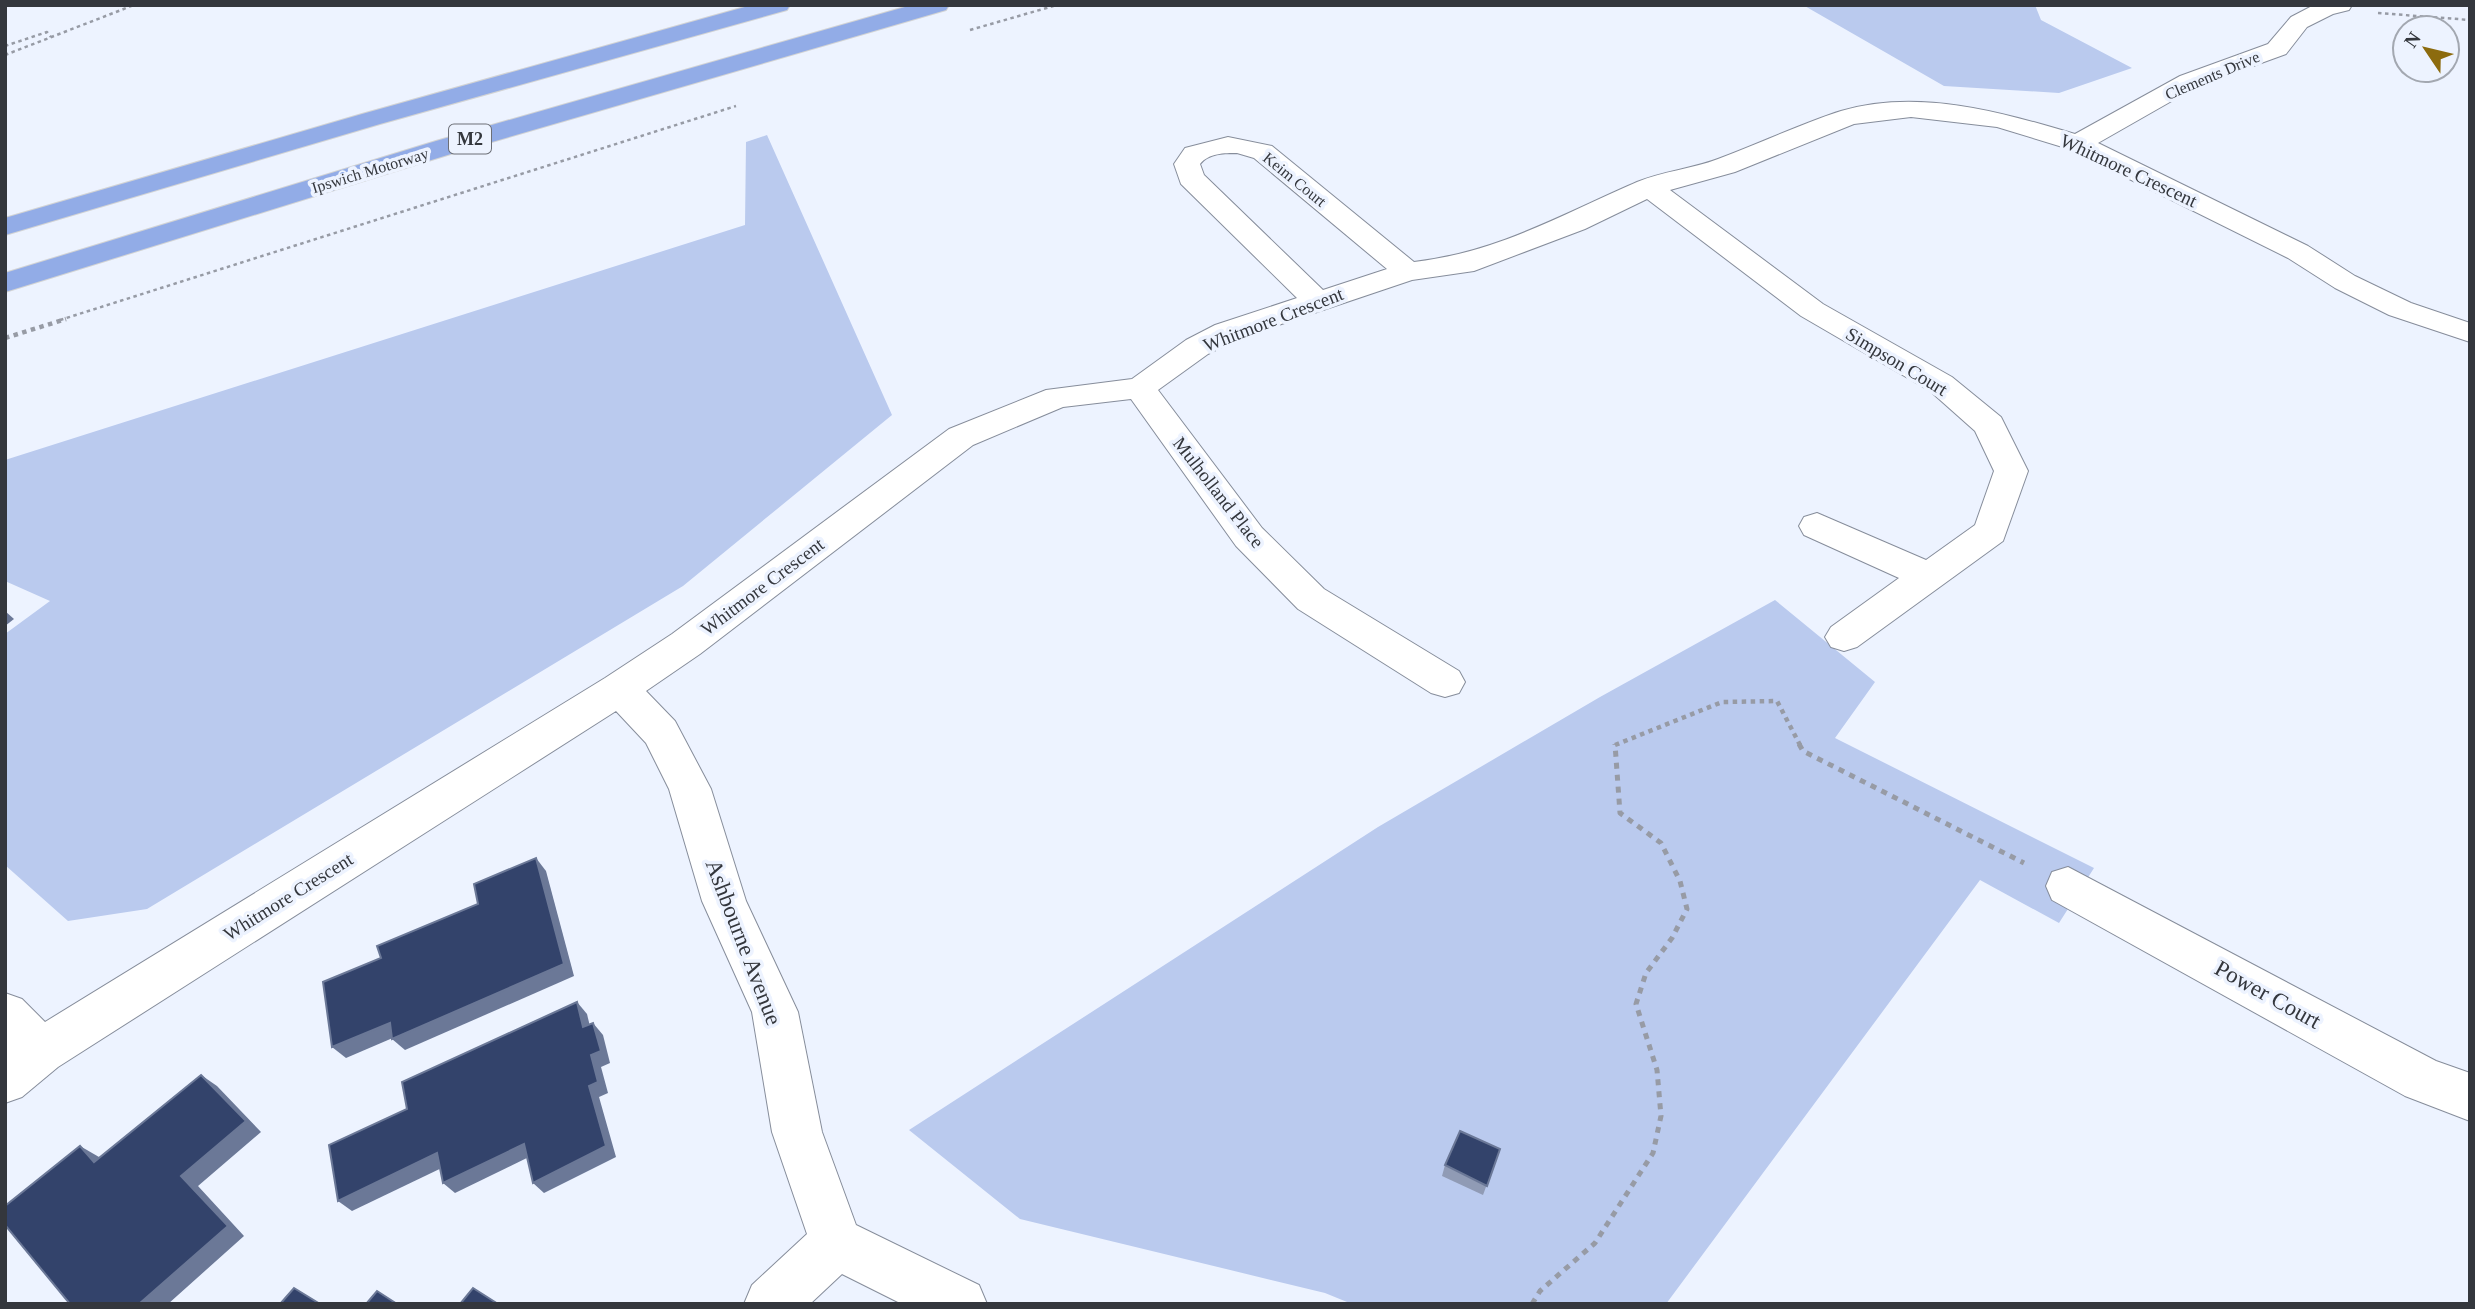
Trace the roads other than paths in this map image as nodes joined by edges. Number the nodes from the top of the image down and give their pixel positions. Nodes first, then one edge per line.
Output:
1 (779, 5) edge
2 (938, 5) edge
3 (2329, 6) edge
4 (2078, 143) junction
5 (1649, 187) junction
6 (5, 227) edge
7 (1408, 272) junction
8 (5, 283) edge
9 (1316, 300) junction
10 (2470, 333) edge
11 (1140, 388) junction
12 (1817, 526) dead end
13 (1928, 576) junction
14 (1844, 637) dead end
15 (1445, 682) dead end
16 (619, 689) junction
17 (2068, 886) road end
18 (5, 1015) edge
19 (41, 1051) junction
20 (5, 1080) edge
21 (2470, 1097) edge
22 (836, 1243) junction
23 (771, 1304) edge
24 (960, 1304) edge

1 - 6 highway, M2
2 - 8 highway, Ipswich Motorway / M2
3 - 4 street, Clements Drive
4 - 5 street, Whitmore Crescent
4 - 10 street, Whitmore Crescent
5 - 7 street, Whitmore Crescent
5 - 13 street, Simpson Court
7 - 9 street, Whitmore Crescent
7 - 9 street, Keim Court
9 - 11 street, Whitmore Crescent
11 - 15 street, Mulholland Place
11 - 16 street, Whitmore Crescent
12 - 13 street
13 - 14 street, Simpson Court
16 - 19 street, Whitmore Crescent
16 - 22 street, Ashbourne Avenue
17 - 21 street, Power Court
18 - 19 street
19 - 20 street, Whitmore Crescent
22 - 23 street
22 - 24 street

